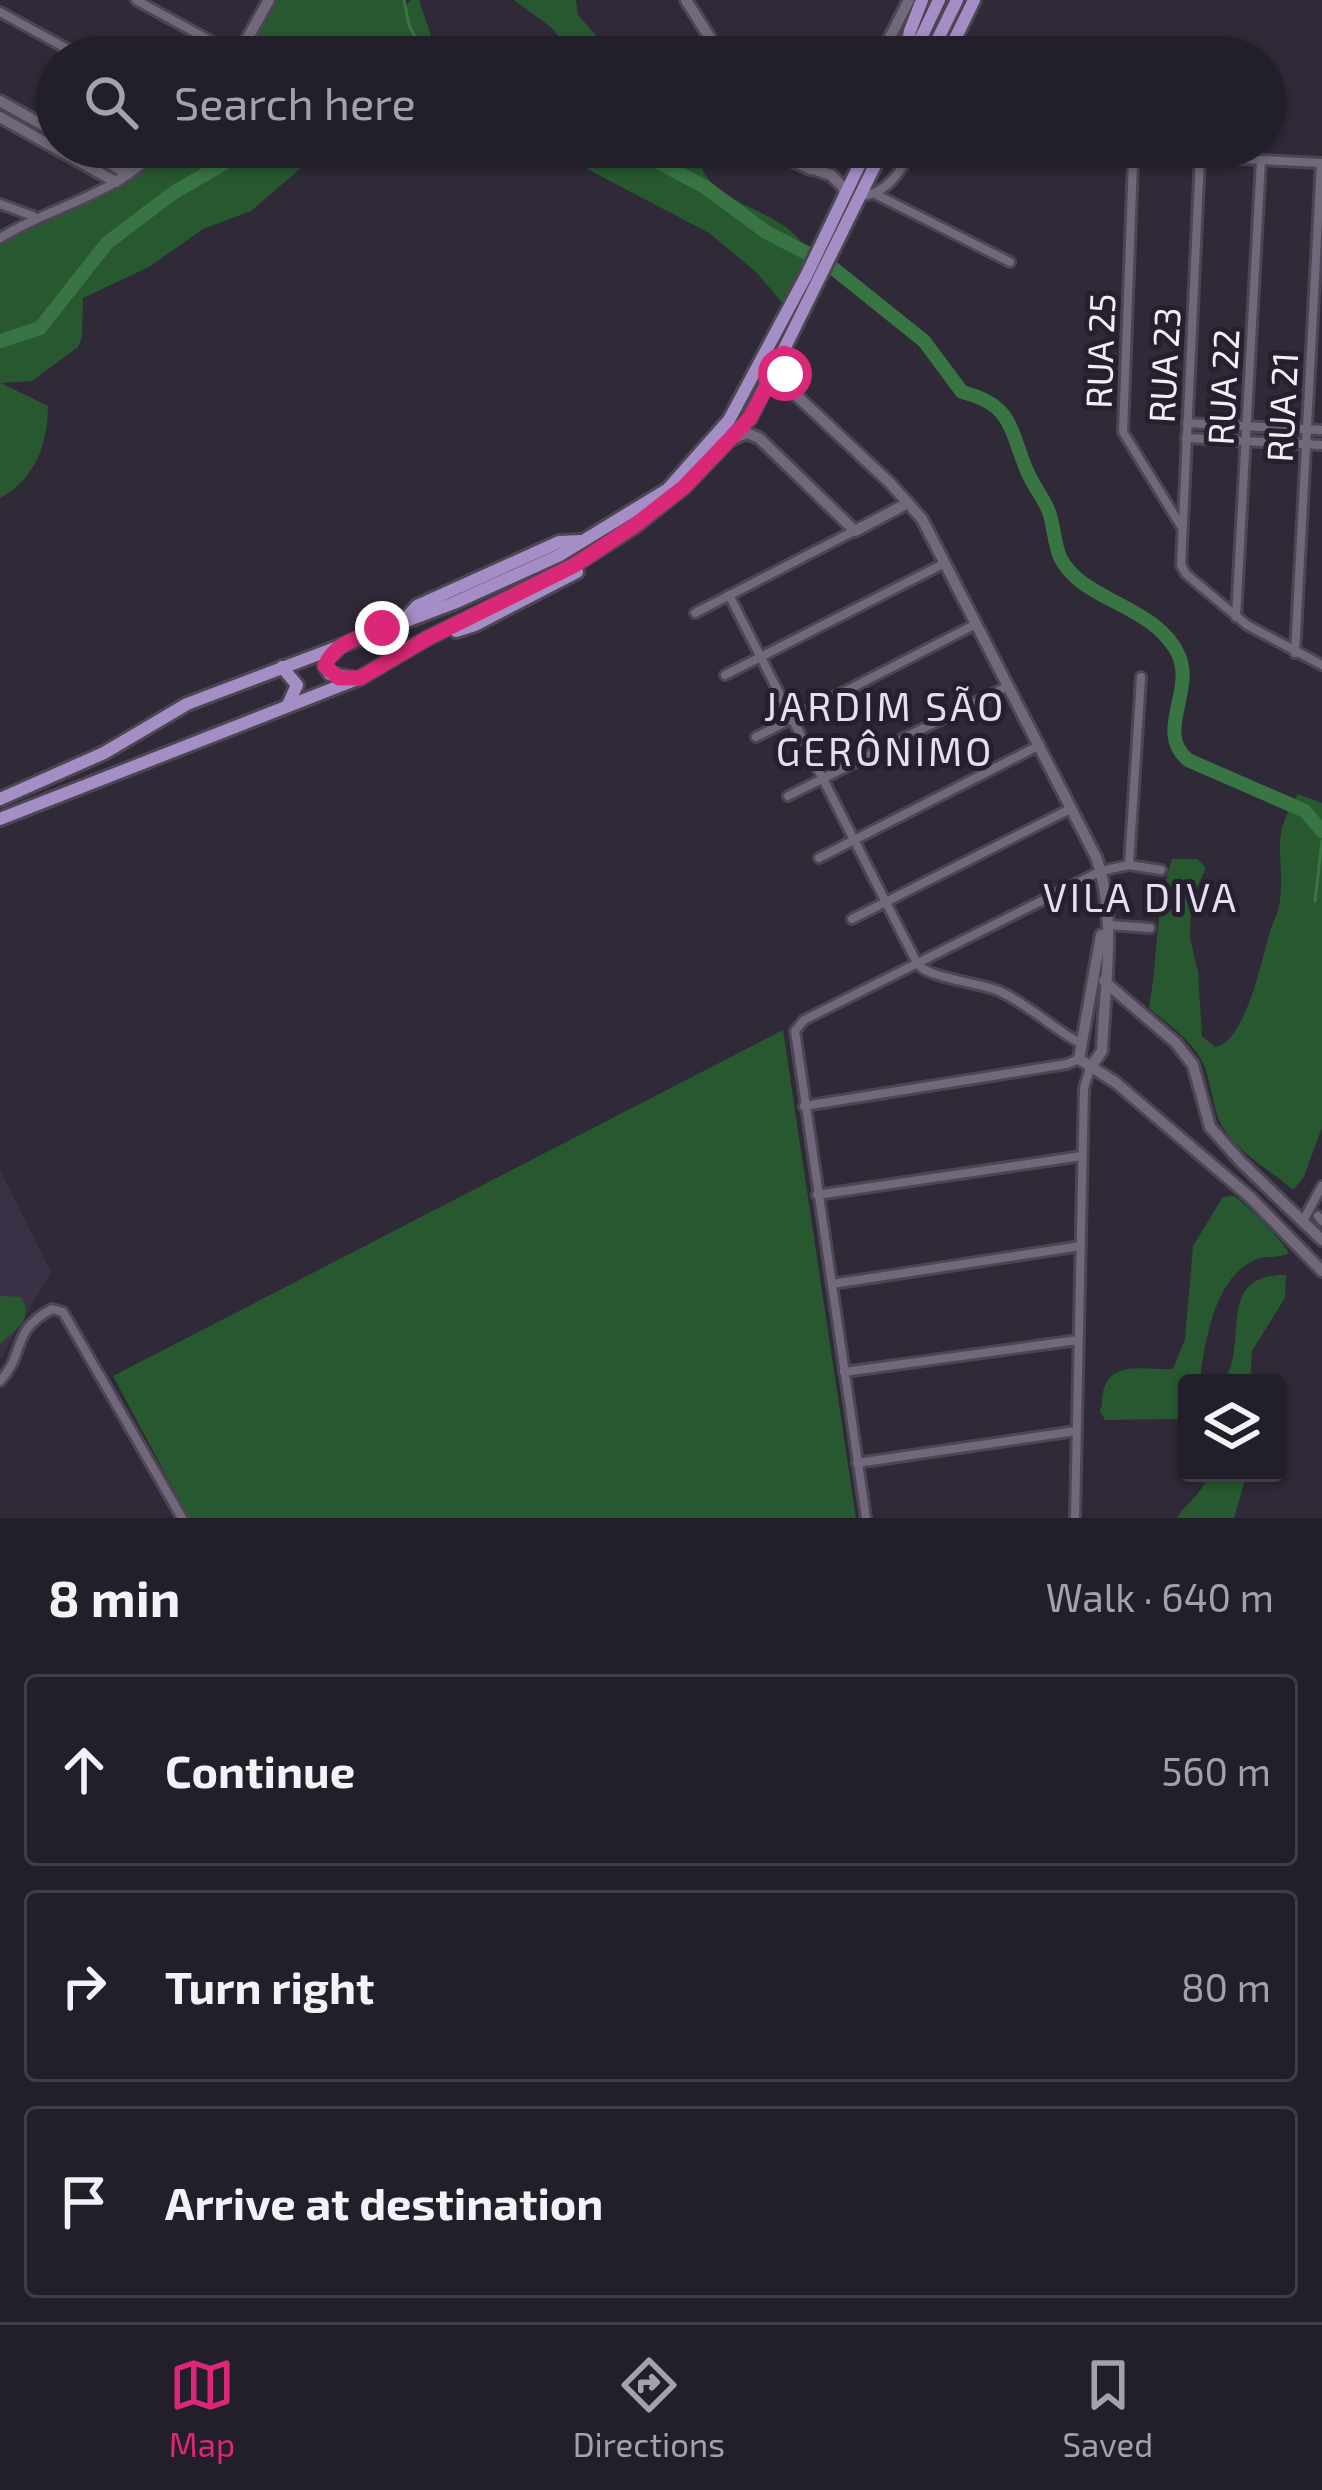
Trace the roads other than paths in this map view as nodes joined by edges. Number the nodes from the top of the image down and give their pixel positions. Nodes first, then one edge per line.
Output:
1 (136, 0) edge
2 (269, 0) edge
3 (686, 0) edge
4 (909, 0) edge
5 (922, 0) edge
6 (939, 0) edge
7 (957, 0) edge
8 (974, 0) edge
9 (0, 12) edge
10 (44, 36) edge
11 (201, 36) edge
12 (248, 36) edge
13 (709, 36) edge
14 (891, 36) edge
15 (910, 36) edge
16 (920, 36) edge
17 (939, 36) edge
18 (958, 36) edge
19 (0, 101) edge
20 (0, 117) edge
21 (36, 121) edge
22 (36, 137) edge
23 (1286, 162) edge
24 (1322, 164) edge
25 (91, 168) edge
26 (118, 168) edge
27 (136, 168) edge
28 (807, 168) edge
29 (861, 168) edge
30 (870, 168) edge
31 (901, 168) edge
32 (1133, 168) edge
33 (1199, 168) edge
34 (1261, 168) edge
35 (810, 169) joint
36 (128, 174) junction
37 (116, 182) junction
38 (877, 195) junction
39 (851, 198) junction
40 (0, 204) edge
41 (34, 217) junction
42 (0, 238) edge
43 (1010, 262) dead end
44 (813, 277) junction
45 (784, 353) junction
46 (1187, 423) junction
47 (1247, 426) junction
48 (1307, 429) junction
49 (1322, 430) edge
50 (1186, 438) junction
51 (729, 440) junction
52 (1246, 441) junction
53 (1306, 444) junction
54 (1322, 445) edge
55 (908, 503) junction
56 (1182, 527) junction
57 (855, 531) junction
58 (945, 563) junction
59 (729, 596) junction
60 (695, 613) dead end
61 (1236, 617) junction
62 (976, 624) junction
63 (340, 645) junction
64 (1295, 653) junction
65 (760, 657) junction
66 (1322, 665) edge
67 (283, 668) junction
68 (725, 675) dead end
69 (1141, 677) dead end
70 (360, 678) junction
71 (1008, 686) junction
72 (288, 706) junction
73 (791, 718) junction
74 (755, 737) dead end
75 (1040, 746) junction
76 (823, 779) junction
77 (788, 796) dead end
78 (0, 799) edge
79 (1072, 808) junction
80 (0, 819) edge
81 (854, 841) junction
82 (819, 858) dead end
83 (1130, 865) junction
84 (1161, 870) dead end
85 (1101, 871) junction
86 (1108, 902) junction
87 (886, 903) junction
88 (852, 920) dead end
89 (1108, 925) junction
90 (1150, 928) dead end
91 (940, 955) junction
92 (917, 965) junction
93 (945, 974) junction
94 (1104, 981) junction
95 (1080, 1043) junction
96 (1102, 1051) junction
97 (1079, 1059) junction
98 (1090, 1068) junction
99 (804, 1106) junction
100 (1218, 1136) junction
101 (1192, 1151) junction
102 (1082, 1156) junction
103 (1322, 1186) edge
104 (817, 1195) junction
105 (1304, 1220) junction
106 (1321, 1238) edge
107 (1081, 1246) junction
108 (1318, 1266) edge
109 (832, 1284) junction
110 (1078, 1340) junction
111 (844, 1372) junction
112 (0, 1381) edge
113 (1076, 1431) junction
114 (856, 1462) junction
115 (182, 1518) edge
116 (866, 1518) edge
117 (1075, 1518) edge

1 - 11 street
2 - 12 main road
3 - 13 main road
4 - 14 main road
5 - 15 main road
6 - 16 main road
7 - 17 main road
8 - 18 main road
9 - 10 street
19 - 21 main road
20 - 22 main road
23 - 24 street
24 - 48 street, RUA 21
25 - 37 main road
26 - 36 main road
27 - 36 main road
28 - 35 main road
29 - 39 main road
30 - 39 main road
31 - 38 street
32 - 56 street, RUA 25
33 - 46 street, RUA 23
34 - 47 street, RUA 22
35 - 39 main road
36 - 37 main road
37 - 41 street
38 - 39 street
38 - 43 street
39 - 44 main road
40 - 41 street
41 - 42 street
44 - 45 main road
44 - 63 main road
45 - 51 main road
45 - 55 main road
46 - 47 street
46 - 50 street, RUA 23
47 - 48 street
47 - 52 street, RUA 22
48 - 49 street
48 - 53 street, RUA 21
50 - 52 street
50 - 56 street, RUA 23
51 - 57 main road
51 - 70 main road
52 - 53 street
52 - 61 street, RUA 22
53 - 54 street
53 - 64 street, RUA 21
55 - 57 main road
55 - 58 main road
56 - 61 street, RUA 23
57 - 59 street
58 - 62 main road
58 - 65 street
59 - 60 street
59 - 65 street
61 - 64 street
62 - 71 main road
62 - 73 street
63 - 67 main road
63 - 70 main road
64 - 66 street
65 - 68 street
65 - 73 street
67 - 72 main road
67 - 78 main road
69 - 83 street
70 - 72 main road
71 - 75 main road
71 - 76 street
72 - 80 main road
73 - 74 street
73 - 76 street
75 - 79 main road
75 - 81 street
76 - 77 street
76 - 81 street
79 - 85 main road
79 - 87 street
81 - 82 street
81 - 87 street
83 - 84 street
83 - 85 street
85 - 86 main road
85 - 91 street
86 - 89 main road
86 - 95 main road
87 - 88 street
87 - 92 street
89 - 90 street
89 - 94 main road
91 - 92 street
91 - 93 street
92 - 93 street
92 - 99 street
93 - 95 street
94 - 96 main road
94 - 100 main road
95 - 96 main road
95 - 97 main road
96 - 98 main road
97 - 98 main road
97 - 99 street
98 - 101 main road
98 - 102 street
99 - 104 street
100 - 101 main road
100 - 105 main road
101 - 108 main road
102 - 104 street
102 - 107 street
103 - 105 street
104 - 109 street
105 - 106 main road
106 - 108 main road
107 - 109 street
107 - 110 street
109 - 111 street
110 - 111 street
110 - 113 street
111 - 114 street
112 - 115 street
113 - 114 street
113 - 117 street
114 - 116 street

